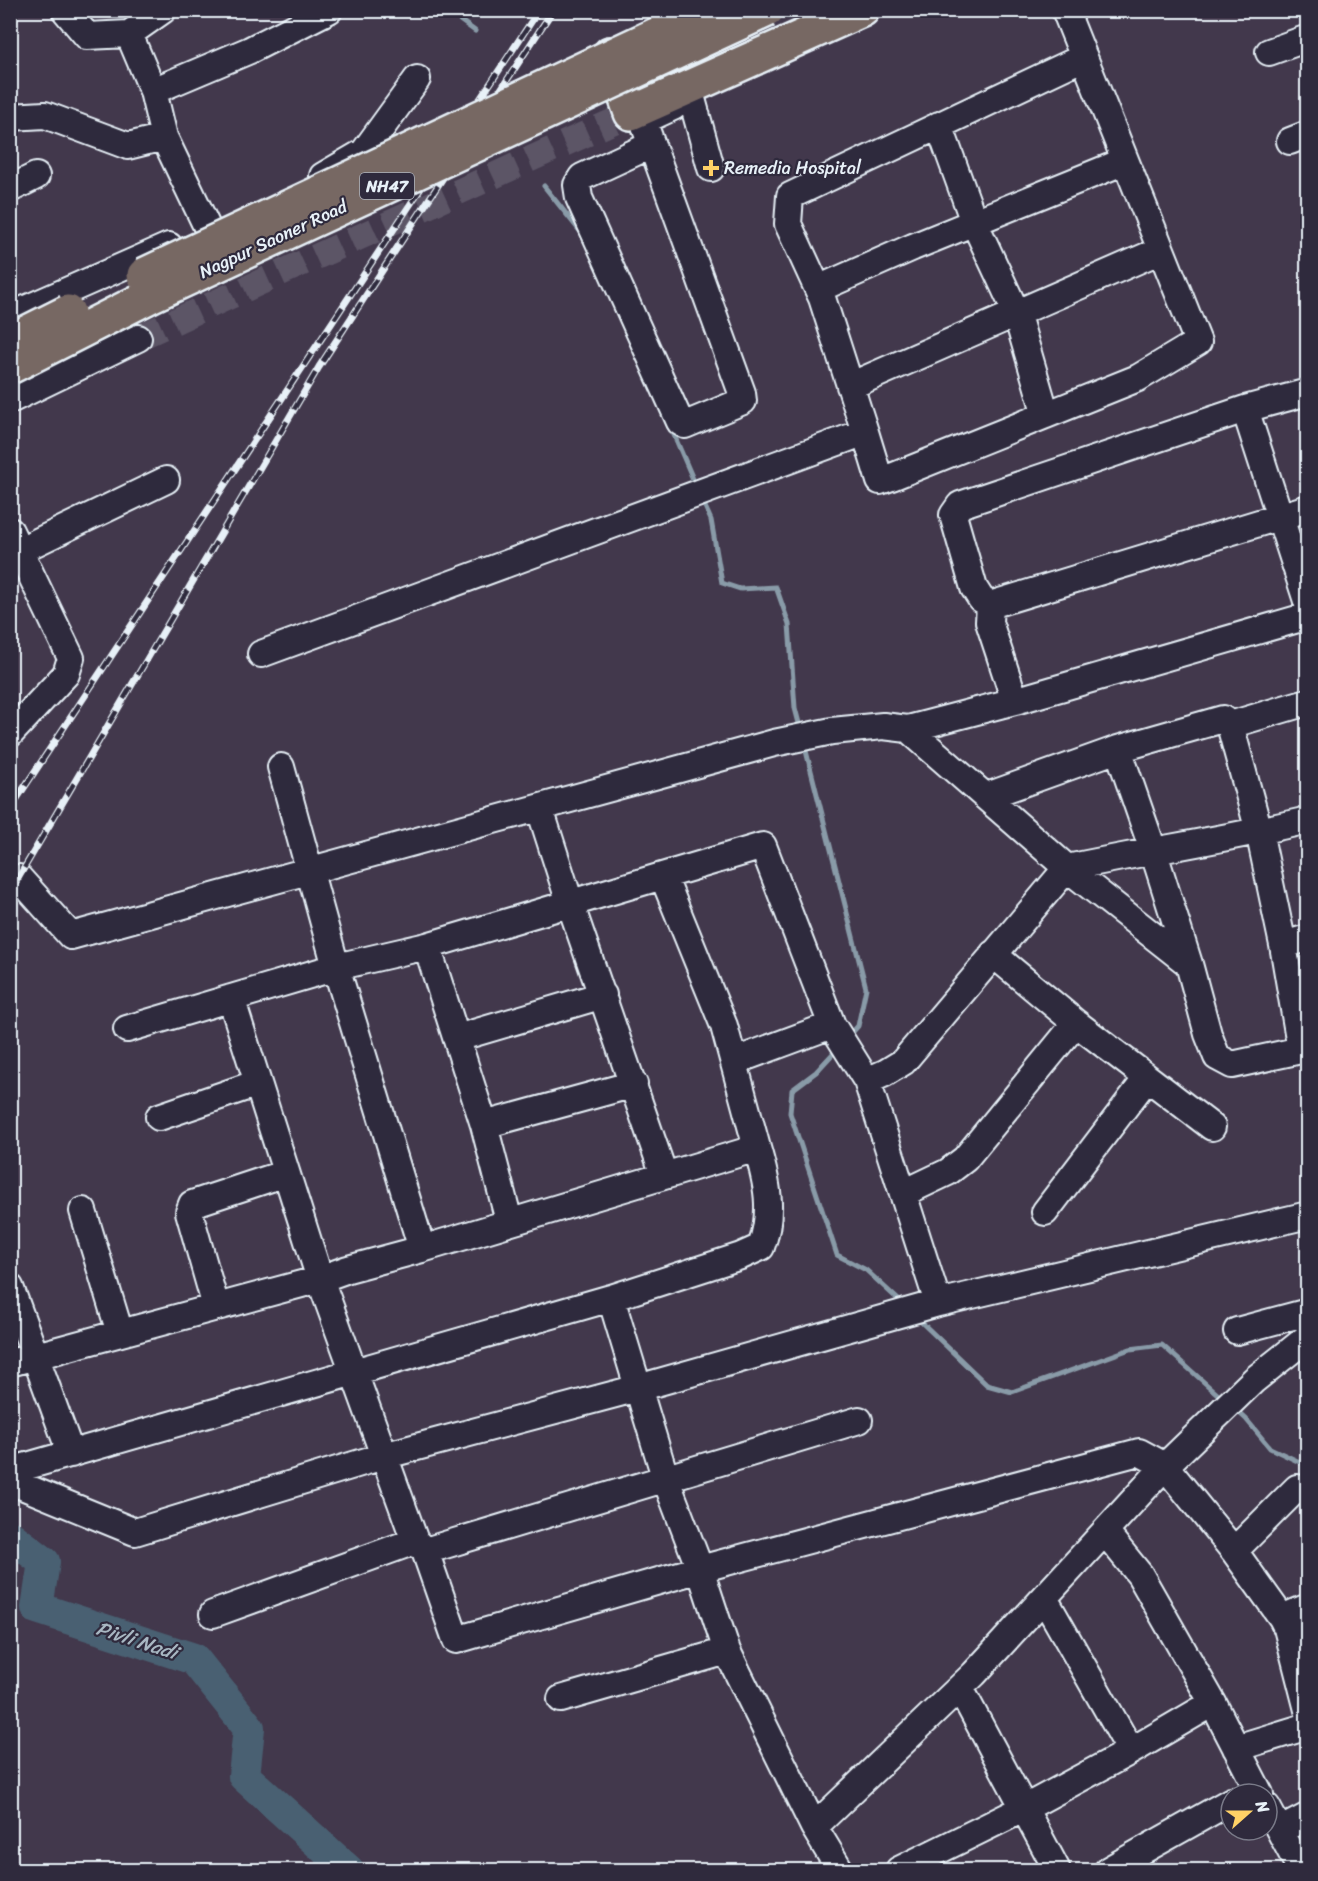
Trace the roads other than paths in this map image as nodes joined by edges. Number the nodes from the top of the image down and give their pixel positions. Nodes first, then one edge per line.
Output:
1 (65, 10) edge
2 (163, 10) edge
3 (329, 10) edge
4 (679, 10) edge
5 (709, 10) edge
6 (767, 10) edge
7 (862, 10) edge
8 (1065, 10) edge
9 (129, 34) junction
10 (1308, 38) edge
11 (1269, 52) dead end
12 (1084, 57) junction
13 (738, 66) junction
14 (417, 79) dead end
15 (153, 91) junction
16 (692, 99) junction
17 (10, 117) edge
18 (939, 125) junction
19 (164, 137) junction
20 (651, 145) junction
21 (1125, 161) junction
22 (711, 168) dead end
23 (36, 176) dead end
24 (10, 189) edge
25 (974, 222) junction
26 (208, 229) junction
27 (1161, 250) junction
28 (818, 289) junction
29 (1016, 312) junction
30 (10, 316) edge
31 (138, 338) tunnel mouth
32 (10, 341) edge
33 (10, 367) edge
34 (850, 386) junction
35 (1308, 392) edge
36 (10, 400) edge
37 (1245, 409) junction
38 (1046, 415) junction
39 (865, 432) junction
40 (166, 480) dead end
41 (1308, 507) edge
42 (1280, 515) junction
43 (14, 545) edge
44 (1308, 603) edge
45 (990, 605) junction
46 (1308, 616) edge
47 (261, 654) dead end
48 (1015, 701) junction
49 (1307, 702) edge
50 (1230, 725) junction
51 (908, 729) junction
52 (10, 734) edge
53 (1118, 749) junction
54 (281, 767) dead end
55 (987, 796) junction
56 (540, 808) junction
57 (1308, 820) edge
58 (1259, 831) junction
59 (1153, 850) junction
60 (1067, 868) junction
61 (309, 871) junction
62 (663, 876) junction
63 (19, 878) dead end
64 (570, 903) junction
65 (1308, 938) edge
66 (1282, 945) junction
67 (427, 946) junction
68 (993, 954) junction
69 (1189, 964) junction
70 (336, 967) junction
71 (603, 995) junction
72 (231, 998) junction
73 (1076, 1023) junction
74 (832, 1025) junction
75 (127, 1029) dead end
76 (457, 1038) junction
77 (1305, 1051) edge
78 (735, 1061) junction
79 (861, 1073) junction
80 (1147, 1077) junction
81 (258, 1083) junction
82 (634, 1084) junction
83 (159, 1117) dead end
84 (484, 1125) junction
85 (1212, 1126) dead end
86 (757, 1148) junction
87 (286, 1173) junction
88 (664, 1175) junction
89 (904, 1193) junction
90 (83, 1211) dead end
91 (1045, 1212) dead end
92 (1308, 1215) edge
93 (510, 1221) junction
94 (422, 1249) junction
95 (320, 1279) junction
96 (10, 1287) edge
97 (610, 1298) junction
98 (938, 1303) junction
99 (216, 1307) junction
100 (1308, 1311) edge
101 (1238, 1331) dead end
102 (120, 1333) junction
103 (1308, 1337) edge
104 (35, 1356) junction
105 (10, 1363) edge
106 (353, 1373) junction
107 (639, 1388) junction
108 (859, 1420) dead end
109 (71, 1454) junction
110 (383, 1456) junction
111 (1165, 1466) junction
112 (10, 1471) edge
113 (666, 1480) junction
114 (10, 1481) edge
115 (1297, 1488) dead end
116 (1105, 1532) junction
117 (420, 1546) junction
118 (1234, 1551) junction
119 (700, 1569) junction
120 (1044, 1598) junction
121 (1308, 1607) edge
122 (213, 1614) dead end
123 (1282, 1618) junction
124 (728, 1651) junction
125 (960, 1688) junction
126 (561, 1699) dead end
127 (1213, 1703) junction
128 (1308, 1710) edge
129 (1308, 1725) edge
130 (1236, 1748) junction
131 (1131, 1750) junction
132 (1251, 1782) edge
133 (1024, 1808) junction
134 (1219, 1808) edge
135 (1308, 1816) edge
136 (814, 1827) junction
137 (1279, 1827) edge
138 (1281, 1830) junction
139 (840, 1870) edge
140 (899, 1870) edge
141 (1057, 1870) edge
142 (1108, 1870) edge
143 (1301, 1870) edge

1 - 9 street
2 - 9 street
3 - 15 street
4 - 13 main road
5 - 32 main road, Nagpur Saoner Road / NH47, bridge
6 - 33 main road, Nagpur Saoner Road / NH47, bridge
7 - 13 main road
8 - 12 street
9 - 15 street
10 - 11 street
12 - 18 street
12 - 21 street
13 - 16 street
14 - 26 street
15 - 19 street
16 - 20 street
16 - 22 street
17 - 19 street
18 - 25 street
18 - 28 street
19 - 26 street
20 - 20 street
21 - 25 street
21 - 27 street
23 - 24 street
25 - 28 street
25 - 29 street
26 - 30 street
27 - 29 street
27 - 38 street
28 - 34 street
29 - 34 street
29 - 38 street
31 - 36 street
34 - 39 street
35 - 37 street
37 - 42 street
37 - 45 street
38 - 39 street
39 - 47 street
40 - 43 street
41 - 42 street
42 - 44 street
42 - 45 street
43 - 52 street
45 - 48 street
46 - 48 street
48 - 51 street
49 - 50 street
50 - 53 street
50 - 58 street
51 - 55 street
51 - 56 street
53 - 55 street
53 - 59 street
54 - 61 street
55 - 60 street
56 - 61 street
56 - 64 street
57 - 58 street
58 - 59 street
58 - 66 street
59 - 60 street
59 - 69 street
60 - 68 street
60 - 69 street
61 - 63 street
61 - 70 street
62 - 64 street
62 - 74 street
62 - 78 street
64 - 67 street
64 - 71 street
65 - 66 street
66 - 77 street
67 - 70 street
67 - 76 street
68 - 73 street
68 - 79 street
69 - 77 street
70 - 72 street
70 - 94 street
71 - 76 street
71 - 82 street
72 - 75 street
72 - 81 street
73 - 80 street
73 - 89 street
74 - 78 street
74 - 79 street
76 - 84 street
78 - 86 street
79 - 89 street
80 - 85 street
80 - 91 street
81 - 83 street
81 - 87 street
82 - 84 street
82 - 88 street
84 - 93 street
86 - 88 street
86 - 97 street
87 - 95 street
87 - 99 street
88 - 93 street
89 - 98 street
90 - 102 street
92 - 98 street
93 - 94 street
94 - 95 street
95 - 99 street
95 - 106 street
96 - 104 street
97 - 106 street
97 - 107 street
98 - 107 street
99 - 102 street
100 - 101 street
102 - 104 street
103 - 111 street
104 - 105 street
104 - 109 street
106 - 109 street
106 - 110 street
107 - 110 street
107 - 113 street
108 - 113 street
109 - 112 street
110 - 114 street
110 - 117 street
111 - 116 street
111 - 118 street
111 - 119 street
113 - 117 street
113 - 119 street
115 - 118 street
116 - 120 street
116 - 127 street
117 - 119 street
117 - 122 street
118 - 123 street
119 - 124 street
120 - 125 street
120 - 131 street
121 - 123 street
123 - 128 street
124 - 126 street
124 - 136 street
125 - 133 street
125 - 136 street
127 - 130 street
127 - 131 street
129 - 130 street
130 - 132 street
131 - 133 street
133 - 140 street
133 - 141 street
134 - 142 street
135 - 138 street
136 - 139 street
137 - 138 street
138 - 143 street

